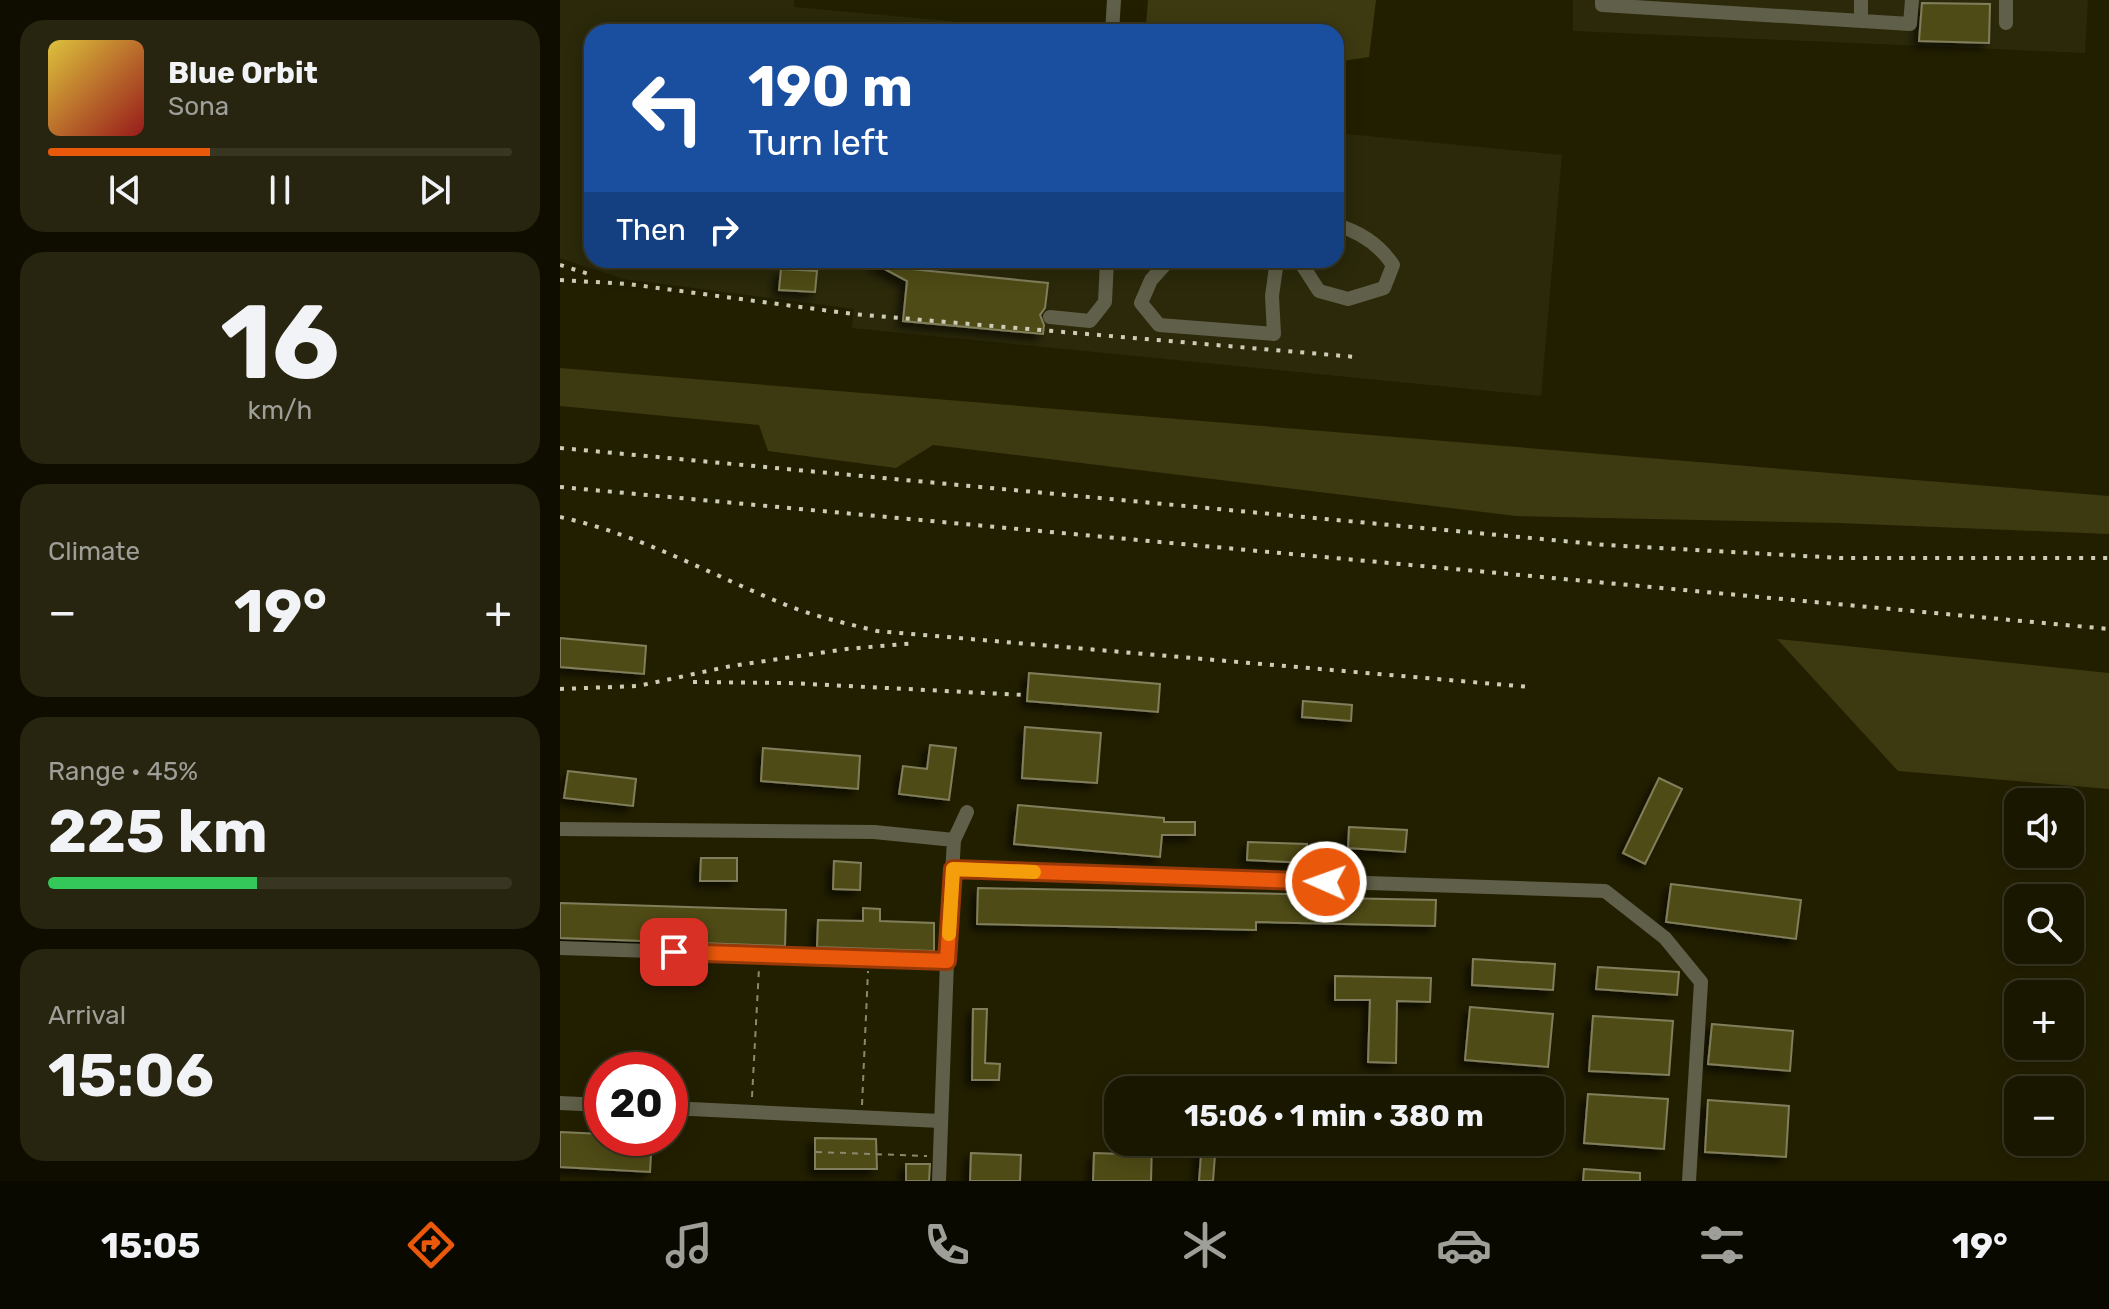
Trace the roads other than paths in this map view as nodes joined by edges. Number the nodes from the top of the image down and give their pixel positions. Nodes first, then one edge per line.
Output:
1 (1114, 0) edge
2 (1602, 0) edge
3 (1861, 0) edge
4 (1912, 0) edge
5 (2006, 0) edge
6 (1861, 21) junction
7 (2006, 23) dead end
8 (1112, 24) edge
9 (1344, 229) edge
10 (1107, 268) edge
11 (1162, 268) edge
12 (1276, 268) edge
13 (1304, 268) edge
14 (1050, 317) dead end
15 (967, 812) dead end
16 (560, 829) edge
17 (954, 840) junction
18 (953, 869) junction
19 (560, 948) edge
20 (947, 961) junction
21 (560, 1103) edge
22 (584, 1104) edge
23 (688, 1109) edge
24 (940, 1121) junction
25 (939, 1181) edge
26 (1689, 1181) edge

1 - 8 lane
2 - 6 lane
3 - 6 lane
4 - 6 lane
5 - 7 lane
9 - 13 lane
10 - 14 lane
11 - 12 lane
15 - 17 lane
16 - 17 lane
17 - 18 lane
18 - 20 lane
18 - 26 lane
19 - 20 lane
20 - 24 lane
21 - 22 lane
23 - 24 lane
24 - 25 lane

